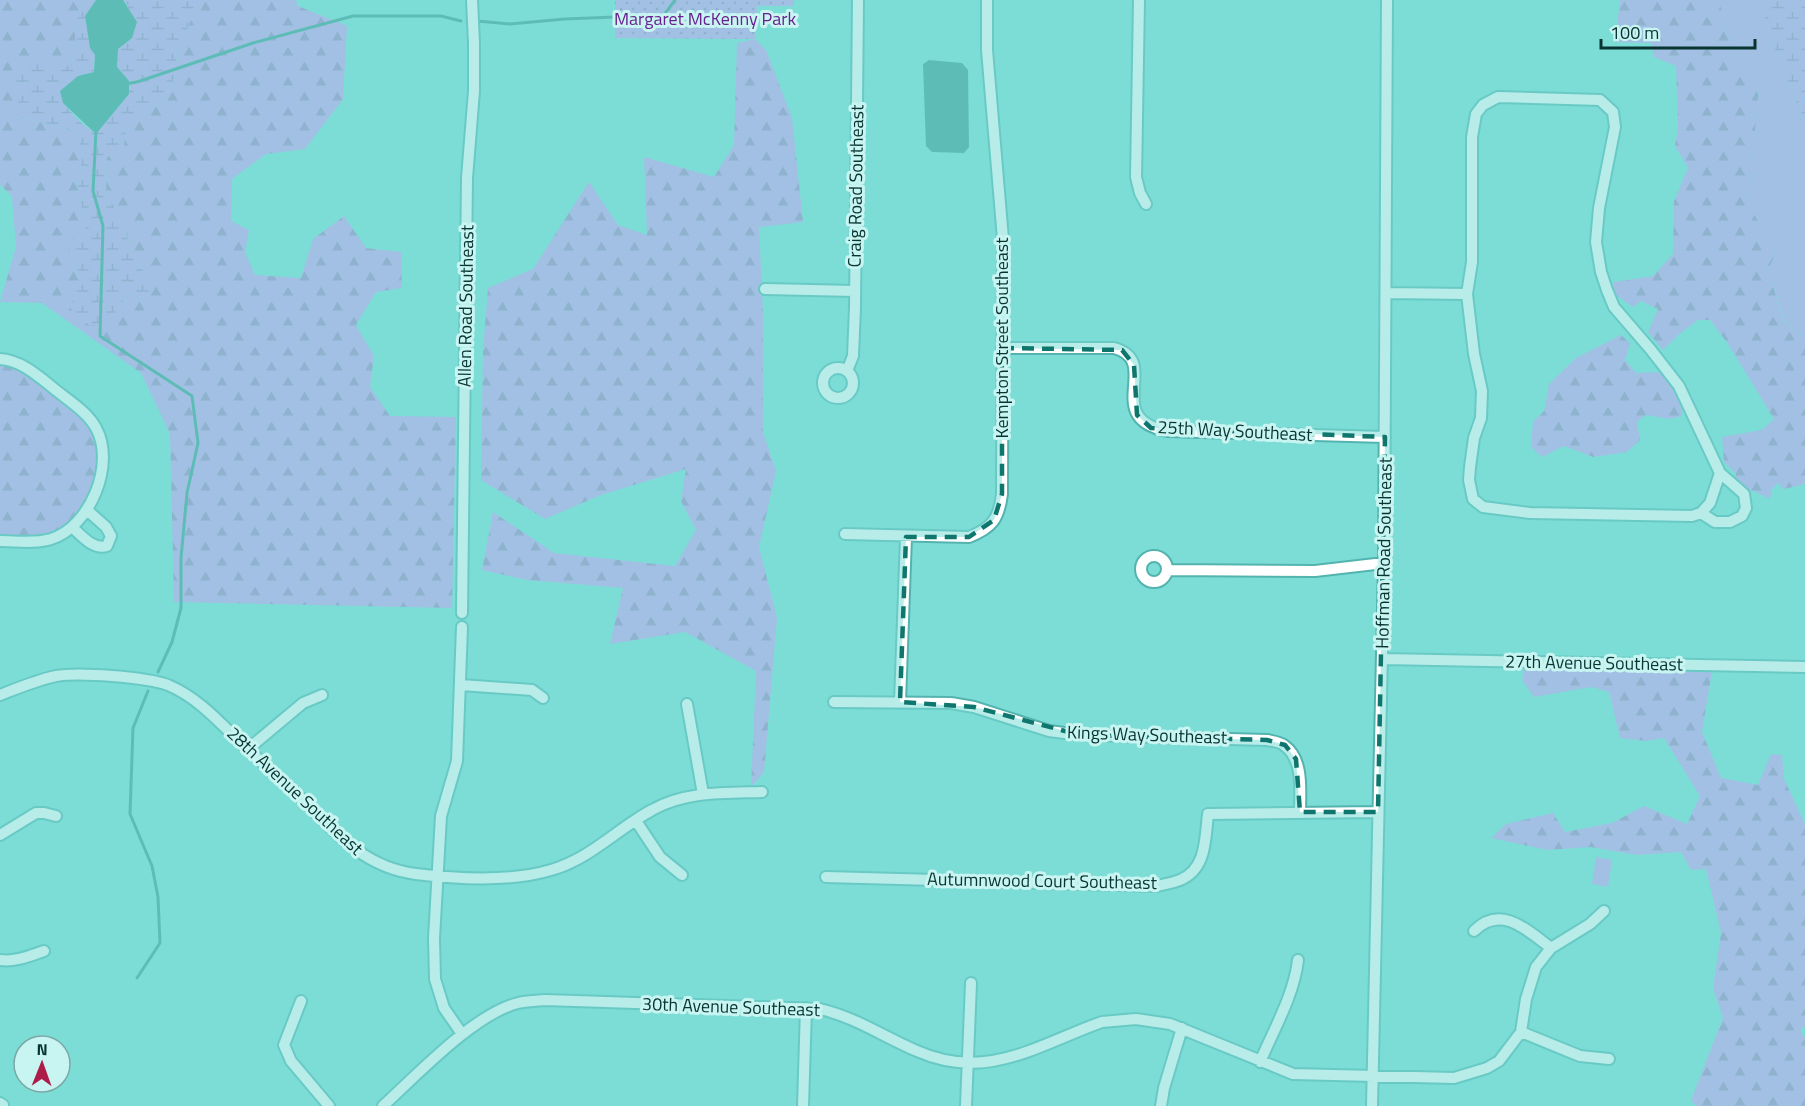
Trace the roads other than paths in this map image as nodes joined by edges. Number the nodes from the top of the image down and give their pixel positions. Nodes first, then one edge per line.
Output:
1 (472, 0) edge
2 (858, 0) edge
3 (987, 0) edge
4 (1139, 0) edge
5 (1387, 0) edge
6 (1146, 204) dead end
7 (765, 289) dead end
8 (855, 291) junction
9 (1387, 293) junction
10 (1467, 294) junction
11 (1002, 348) junction
12 (0, 359) edge
13 (847, 371) dead end
14 (1385, 437) junction
15 (1720, 473) junction
16 (87, 510) junction
17 (1701, 513) junction
18 (72, 527) junction
19 (845, 534) dead end
20 (906, 537) junction
21 (0, 541) edge
22 (1384, 563) junction
23 (1168, 570) dead end
24 (462, 613) dead end
25 (462, 627) dead end
26 (1383, 659) junction
27 (1805, 667) edge
28 (461, 685) junction
29 (0, 695) edge
30 (322, 695) dead end
31 (543, 698) dead end
32 (834, 702) dead end
33 (900, 702) junction
34 (687, 704) dead end
35 (248, 749) junction
36 (762, 792) dead end
37 (703, 794) junction
38 (1378, 812) junction
39 (1300, 813) junction
40 (56, 816) dead end
41 (636, 821) junction
42 (0, 835) edge
43 (437, 875) junction
44 (682, 875) dead end
45 (826, 877) dead end
46 (1604, 911) dead end
47 (1474, 931) dead end
48 (1551, 948) junction
49 (44, 951) dead end
50 (0, 960) edge
51 (1298, 960) dead end
52 (970, 983) dead end
53 (301, 1001) dead end
54 (806, 1008) junction
55 (1182, 1028) junction
56 (1521, 1032) junction
57 (462, 1034) junction
58 (1609, 1059) dead end
59 (1260, 1062) junction
60 (968, 1064) junction
61 (1373, 1076) junction
62 (330, 1106) edge
63 (384, 1106) edge
64 (803, 1106) edge
65 (966, 1106) edge
66 (1161, 1106) edge
67 (1372, 1106) edge

1 - 24 street, Allen Road Southeast
2 - 8 street, Craig Road Southeast
3 - 11 street, Kempton Street Southeast
4 - 6 street
5 - 9 street, Hoffman Road Southeast
7 - 8 street
8 - 13 street, Craig Road Southeast
9 - 10 street
9 - 14 street, Hoffman Road Southeast
10 - 15 street
10 - 17 street
11 - 14 street, 25th Way Southeast
11 - 20 street, Kempton Street Southeast
12 - 16 street
14 - 22 street, Hoffman Road Southeast
15 - 17 street
15 - 17 street
16 - 18 street
16 - 18 street
18 - 21 street
19 - 20 street, Kempton Street Southeast
20 - 33 street
22 - 23 street
22 - 26 street, Hoffman Road Southeast
25 - 28 street
26 - 27 street, 27th Avenue Southeast
26 - 38 street, Hoffman Road Southeast
28 - 31 street
28 - 43 street
29 - 35 street, 28th Avenue Southeast
30 - 35 street
32 - 33 street, Kings Way Southeast
33 - 39 street, Kings Way Southeast
34 - 37 street
35 - 43 street, 28th Avenue Southeast
36 - 37 street, 28th Avenue Southeast
37 - 41 street, 28th Avenue Southeast
38 - 39 street
38 - 61 street, Hoffman Road Southeast
39 - 45 street, Autumnwood Court Southeast
40 - 42 street
41 - 43 street, 28th Avenue Southeast
41 - 44 street
43 - 57 street
46 - 48 street
47 - 48 street
48 - 56 street
49 - 50 street
51 - 59 street
52 - 60 street
53 - 62 street
54 - 57 street, 30th Avenue Southeast
54 - 60 street, 30th Avenue Southeast
54 - 64 street
55 - 59 street, 30th Avenue Southeast
55 - 60 street, 30th Avenue Southeast
55 - 66 street
56 - 58 street
56 - 61 street, 30th Avenue Southeast
57 - 63 street, 30th Avenue Southeast
59 - 61 street, 30th Avenue Southeast
60 - 65 street
61 - 67 street, Hoffman Road Southeast

